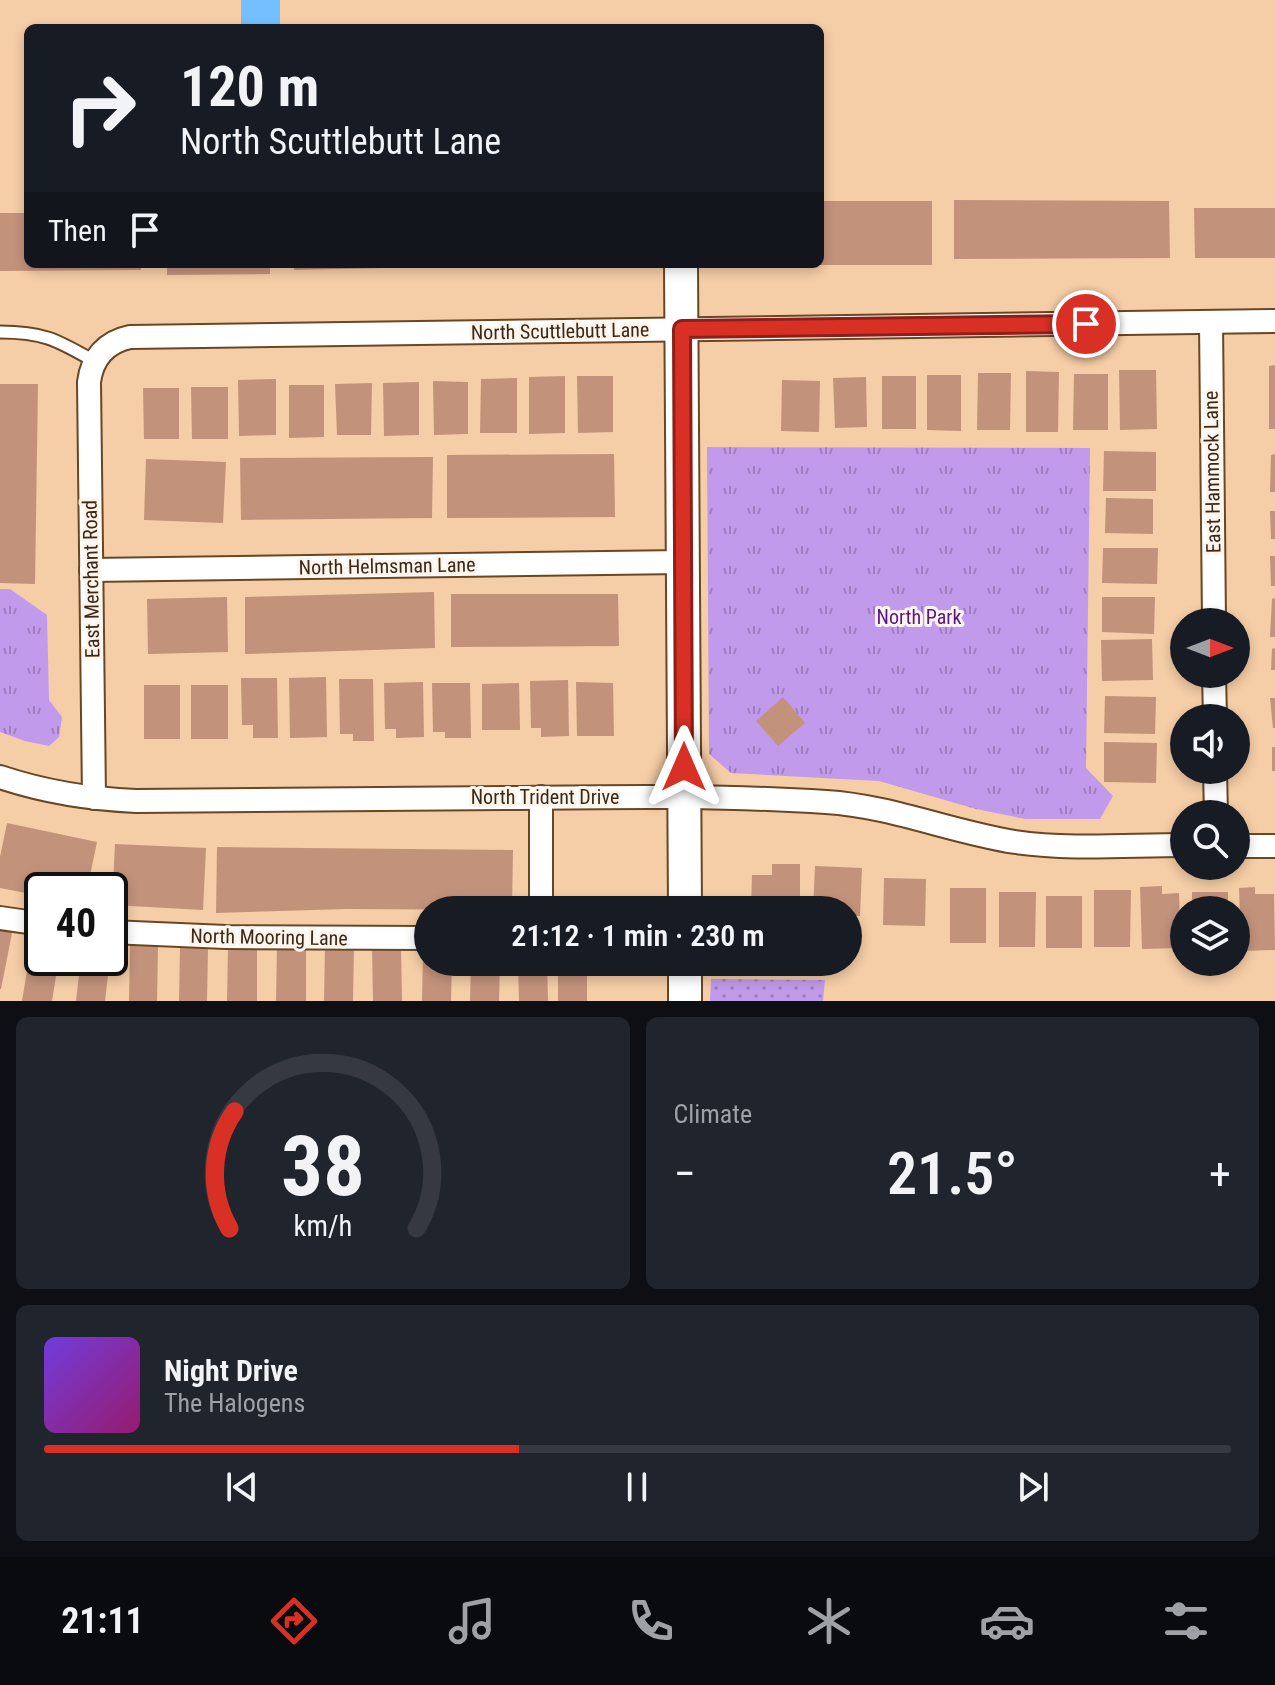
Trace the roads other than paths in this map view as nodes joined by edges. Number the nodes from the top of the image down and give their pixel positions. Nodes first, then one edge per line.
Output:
1 (681, 268) edge
2 (1275, 321) edge
3 (1211, 322) junction
4 (682, 329) junction
5 (0, 332) edge
6 (94, 361) junction
7 (683, 562) junction
8 (91, 570) junction
9 (1214, 608) edge
10 (0, 777) edge
11 (684, 796) junction
12 (541, 797) junction
13 (94, 798) junction
14 (1170, 845) edge
15 (1250, 846) edge
16 (1275, 846) edge
17 (541, 896) edge
18 (685, 896) edge
19 (0, 918) edge
20 (24, 921) edge
21 (128, 933) edge
22 (414, 938) edge
23 (685, 976) edge
24 (685, 1001) edge

1 - 4 street
2 - 3 street, North Scuttlebutt Lane
3 - 4 street, North Scuttlebutt Lane
3 - 9 street, East Hammock Lane
4 - 6 street, North Scuttlebutt Lane
4 - 7 street
5 - 6 lane
6 - 8 street, East Merchant Road
7 - 8 street, North Helmsman Lane
7 - 11 street
8 - 13 street, East Merchant Road
10 - 13 street, North Trident Drive
11 - 12 street, North Trident Drive
11 - 14 street, North Trident Drive
11 - 18 street
12 - 13 street, North Trident Drive
12 - 17 street
15 - 16 street
19 - 20 street
21 - 22 street, North Mooring Lane
23 - 24 street

